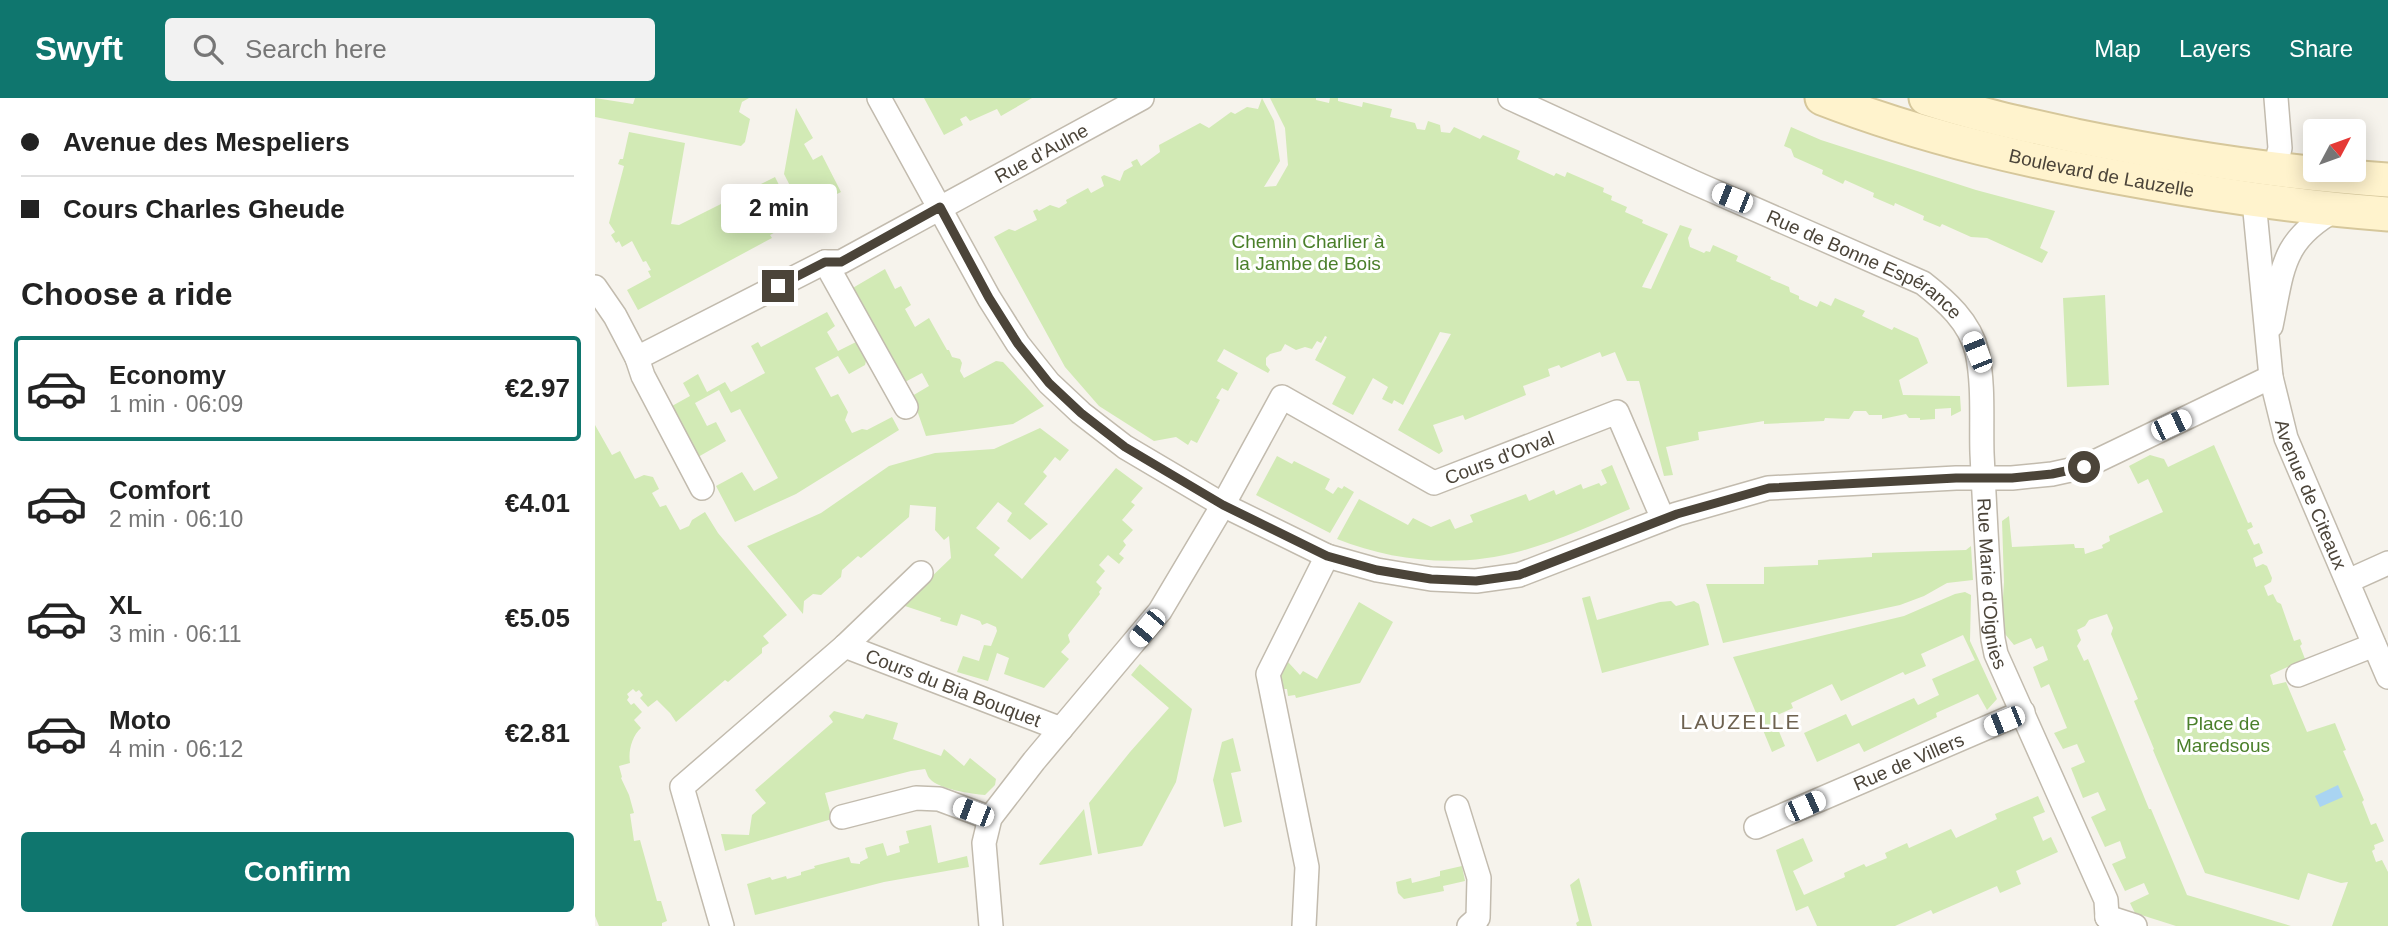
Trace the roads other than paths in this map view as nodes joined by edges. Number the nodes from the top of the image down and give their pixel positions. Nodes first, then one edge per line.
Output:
1 (879, 98) edge
2 (1142, 98) edge
3 (1510, 98) edge
4 (1822, 98) edge
5 (1926, 98) edge
6 (2276, 98) edge
7 (2288, 171) junction
8 (2388, 180) edge
9 (2254, 201) junction
10 (940, 207) junction
11 (2337, 209) junction
12 (2388, 214) edge
13 (825, 262) junction
14 (595, 287) edge
15 (2269, 339) junction
16 (636, 358) junction
17 (2271, 377) junction
18 (906, 407) dead end
19 (1984, 478) junction
20 (702, 488) dead end
21 (1223, 505) junction
22 (1663, 519) junction
23 (1327, 556) junction
24 (2388, 563) edge
25 (921, 573) dead end
26 (2348, 581) junction
27 (2374, 645) junction
28 (845, 646) junction
29 (2298, 675) dead end
30 (2388, 677) edge
31 (2023, 712) junction
32 (1061, 729) junction
33 (1457, 807) dead end
34 (842, 817) dead end
35 (990, 818) junction
36 (1755, 828) dead end
37 (2104, 921) edge
38 (722, 926) edge
39 (991, 926) edge
40 (1304, 926) edge
41 (1469, 926) edge
42 (2135, 926) edge

1 - 10 street
2 - 10 street, Rue d'Aulne
3 - 19 street, Rue de Bonne Espérance
4 - 9 main road, Boulevard de Lauzelle
5 - 7 main road, Boulevard de Lauzelle
6 - 7 street
7 - 8 main road, Boulevard de Lauzelle
7 - 9 main road
9 - 11 main road, Boulevard de Lauzelle
9 - 15 street, Avenue de Citeaux
10 - 13 street, Rue d'Aulne
10 - 21 street
11 - 12 main road, Boulevard de Lauzelle
11 - 15 street, Avenue de Citeaux
13 - 16 street, Rue d'Aulne
13 - 18 street
14 - 16 street
15 - 17 street, Avenue de Citeaux
16 - 20 street
17 - 19 street
17 - 26 street, Avenue de Citeaux
19 - 22 street
19 - 31 street, Rue Marie d'Oignies
21 - 22 street, Cours d'Orval
21 - 23 street
21 - 32 street
22 - 23 street
23 - 40 street
24 - 26 street
25 - 28 street, Cours du Bia Bouquet
26 - 27 street, Avenue de Citeaux
27 - 29 street
27 - 30 street, Avenue de Citeaux
28 - 32 street, Cours du Bia Bouquet
28 - 38 street, Cours du Bia Bouquet
31 - 36 street, Rue de Villers
31 - 37 street, Rue Marie d'Oignies
32 - 35 street
33 - 41 street
34 - 35 street
35 - 39 street
37 - 42 street

